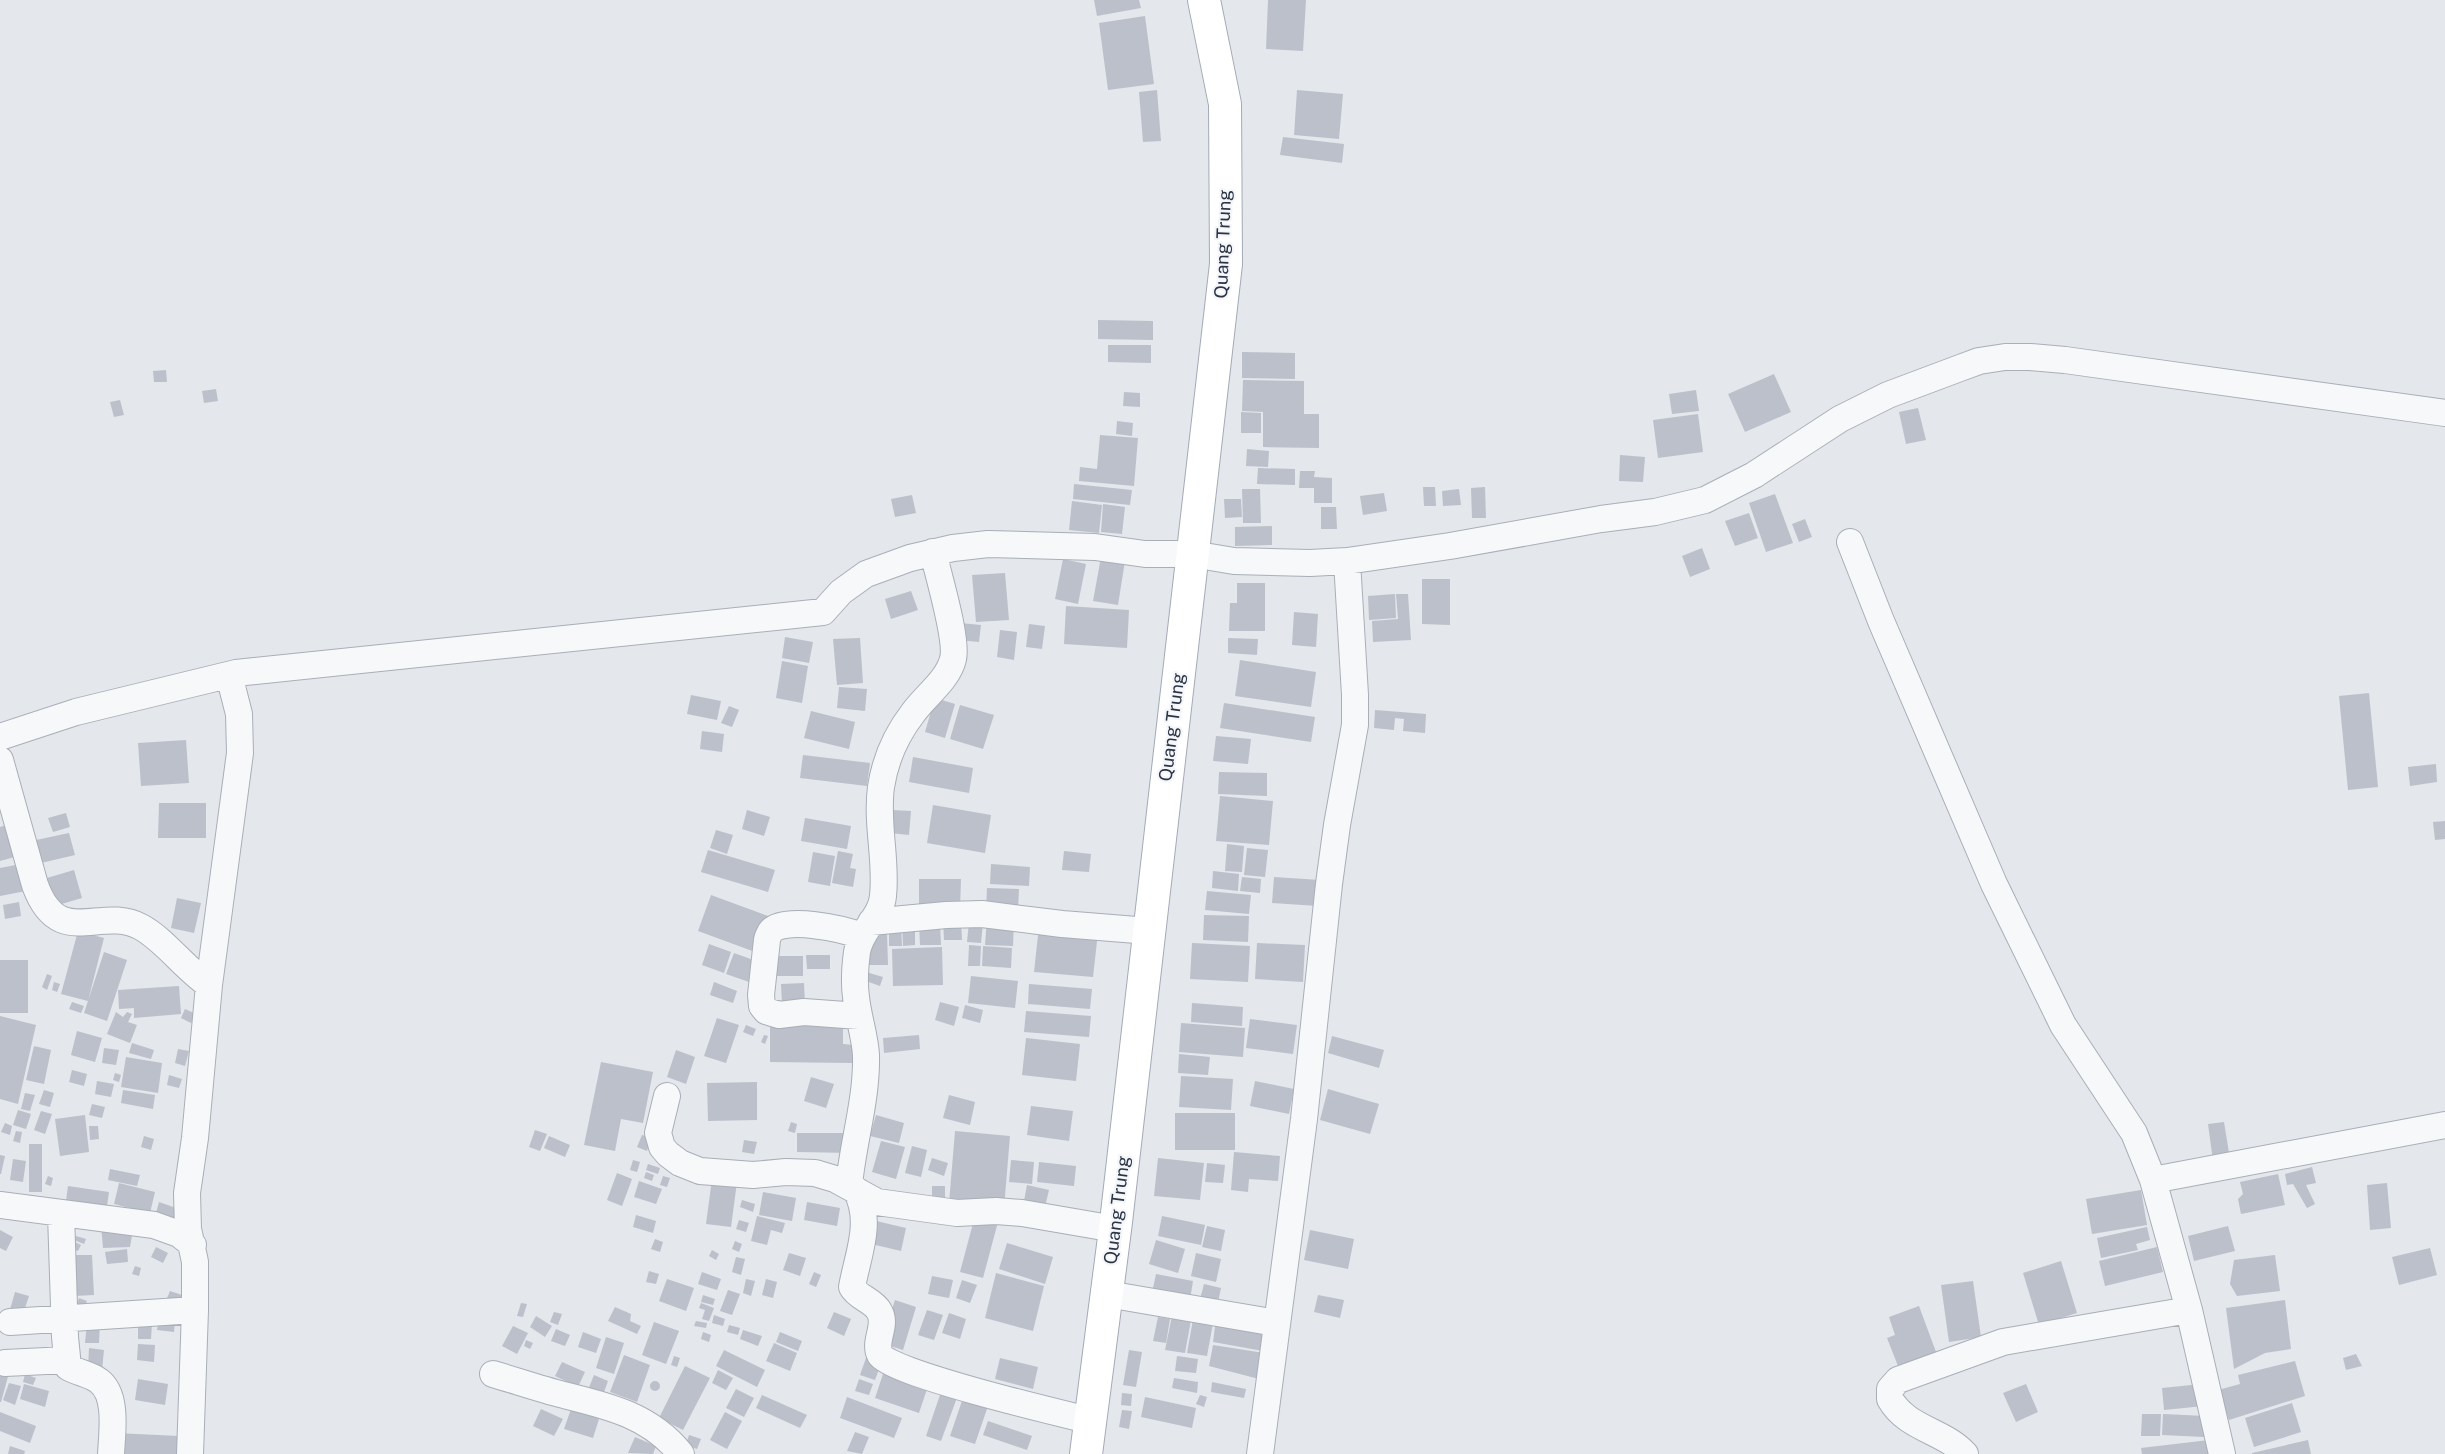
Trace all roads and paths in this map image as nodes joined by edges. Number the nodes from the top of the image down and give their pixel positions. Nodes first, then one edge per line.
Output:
1 (1204, 0) edge
2 (2445, 413) edge
3 (1850, 542) dead end
4 (933, 552) junction
5 (1192, 554) junction
6 (1347, 561) junction
7 (229, 675) junction
8 (6, 734) edge
9 (0, 759) edge
10 (866, 929) junction
11 (1149, 931) junction
12 (209, 984) junction
13 (859, 1016) junction
14 (668, 1096) dead end
15 (2445, 1125) edge
16 (2153, 1180) junction
17 (852, 1188) junction
18 (0, 1205) edge
19 (61, 1214) junction
20 (1115, 1229) junction
21 (193, 1245) junction
22 (1107, 1294) junction
23 (195, 1310) junction
24 (2189, 1310) junction
25 (65, 1317) junction
26 (10, 1322) dead end
27 (1276, 1323) junction
28 (68, 1360) junction
29 (5, 1364) dead end
30 (493, 1374) dead end
31 (1088, 1420) junction
32 (111, 1454) edge
33 (190, 1454) edge
34 (681, 1454) edge
35 (1086, 1454) edge
36 (1260, 1454) edge
37 (1965, 1454) edge
38 (2222, 1454) edge

1 - 5 main road, Quang Trung
2 - 6 street
3 - 16 street
4 - 5 street
4 - 7 street
4 - 10 street
5 - 6 street
5 - 11 main road, Quang Trung
6 - 27 street
7 - 8 street
7 - 12 street
8 - 9 street
9 - 12 street
10 - 11 street
10 - 13 street
10 - 13 street
11 - 20 main road, Quang Trung
12 - 21 street
13 - 17 street
14 - 17 street
15 - 16 street
16 - 24 street
17 - 20 street
17 - 31 street
18 - 19 street
19 - 21 street
19 - 25 street
20 - 22 main road, Quang Trung
21 - 23 street
22 - 27 street
22 - 31 main road, Quang Trung
23 - 25 street
23 - 33 street
24 - 37 street
24 - 38 street
25 - 26 street
25 - 28 street
27 - 36 street
28 - 29 street
28 - 32 street
30 - 34 street
31 - 35 main road, Quang Trung

